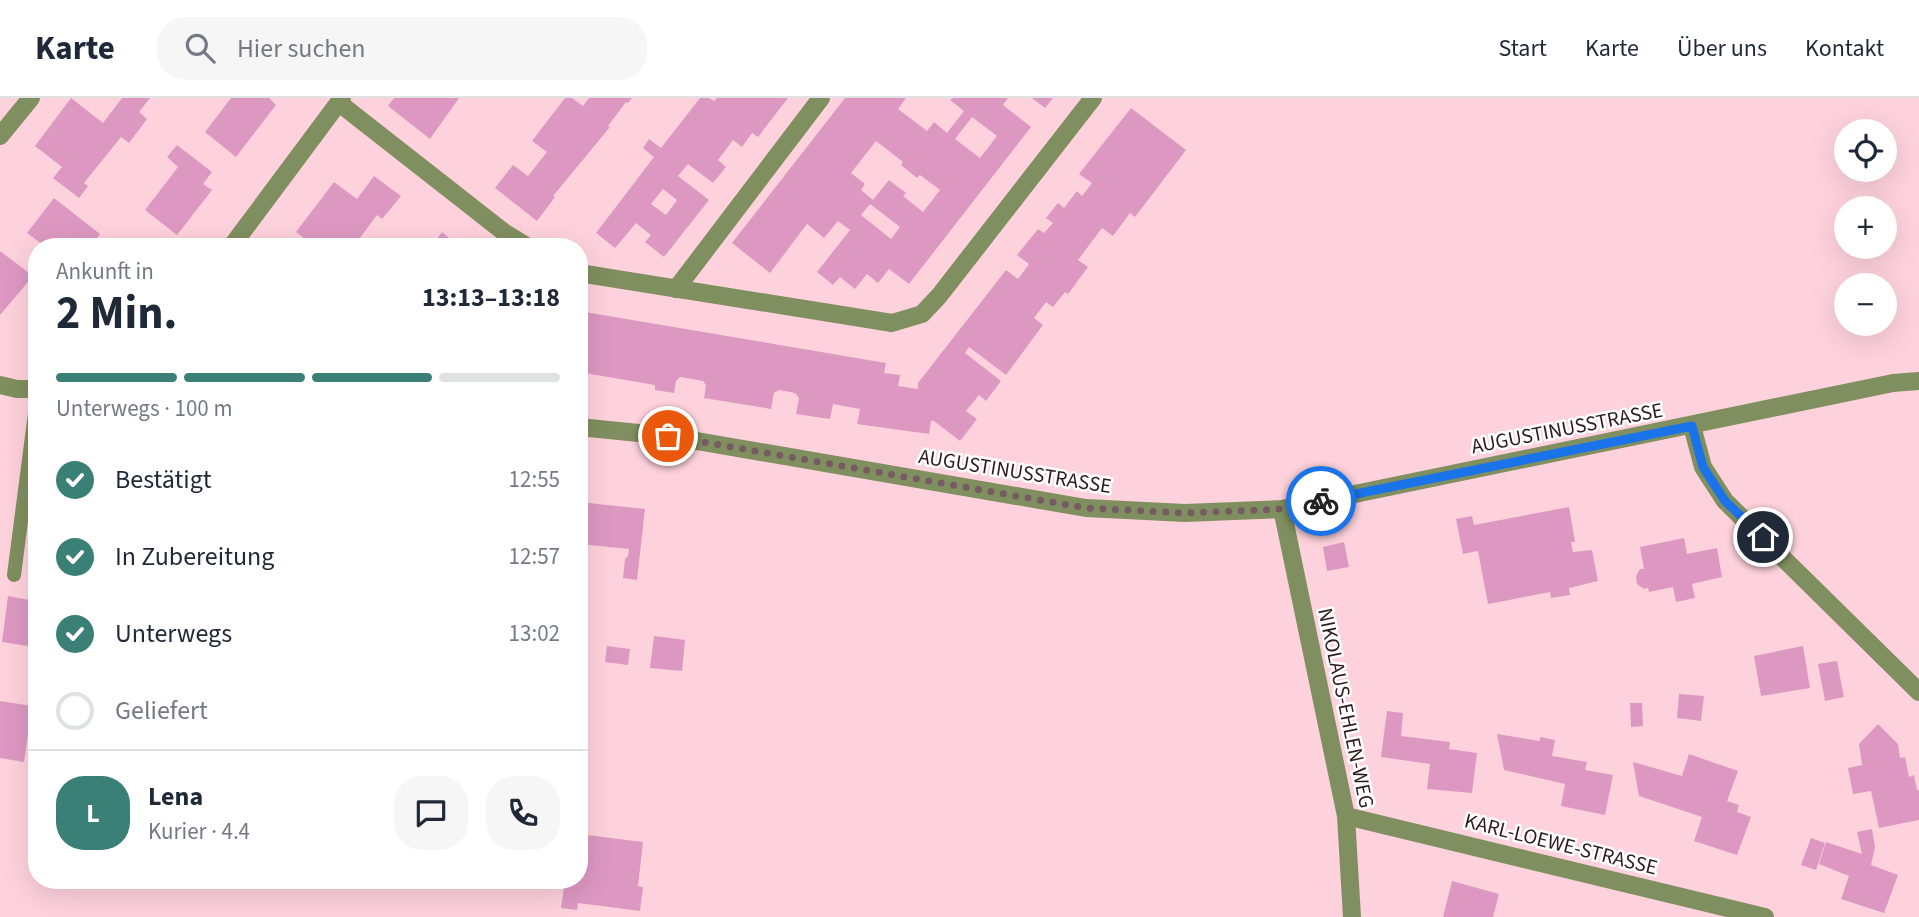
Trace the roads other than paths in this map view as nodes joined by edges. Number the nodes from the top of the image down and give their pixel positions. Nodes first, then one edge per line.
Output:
1 (31, 98) edge
2 (821, 98) edge
3 (1093, 98) edge
4 (340, 100) edge
5 (0, 136) edge
6 (238, 238) edge
7 (513, 238) edge
8 (588, 274) edge
9 (677, 289) junction
10 (1919, 381) edge
11 (0, 385) edge
12 (28, 389) edge
13 (1692, 426) junction
14 (588, 428) edge
15 (28, 467) edge
16 (1282, 509) junction
17 (14, 575) dead end
18 (1919, 692) edge
19 (1346, 816) junction
20 (1352, 917) edge
21 (1765, 917) edge

1 - 5 street
2 - 9 street
3 - 9 street
4 - 6 street
4 - 7 street
8 - 9 street
10 - 13 street, AUGUSTINUSSTRASSE
11 - 12 street
13 - 16 street, AUGUSTINUSSTRASSE
13 - 18 street
14 - 16 street, AUGUSTINUSSTRASSE
15 - 17 lane
16 - 19 street, NIKOLAUS-EHLEN-WEG
19 - 20 street, NIKOLAUS-EHLEN-WEG
19 - 21 street, KARL-LOEWE-STRASSE

